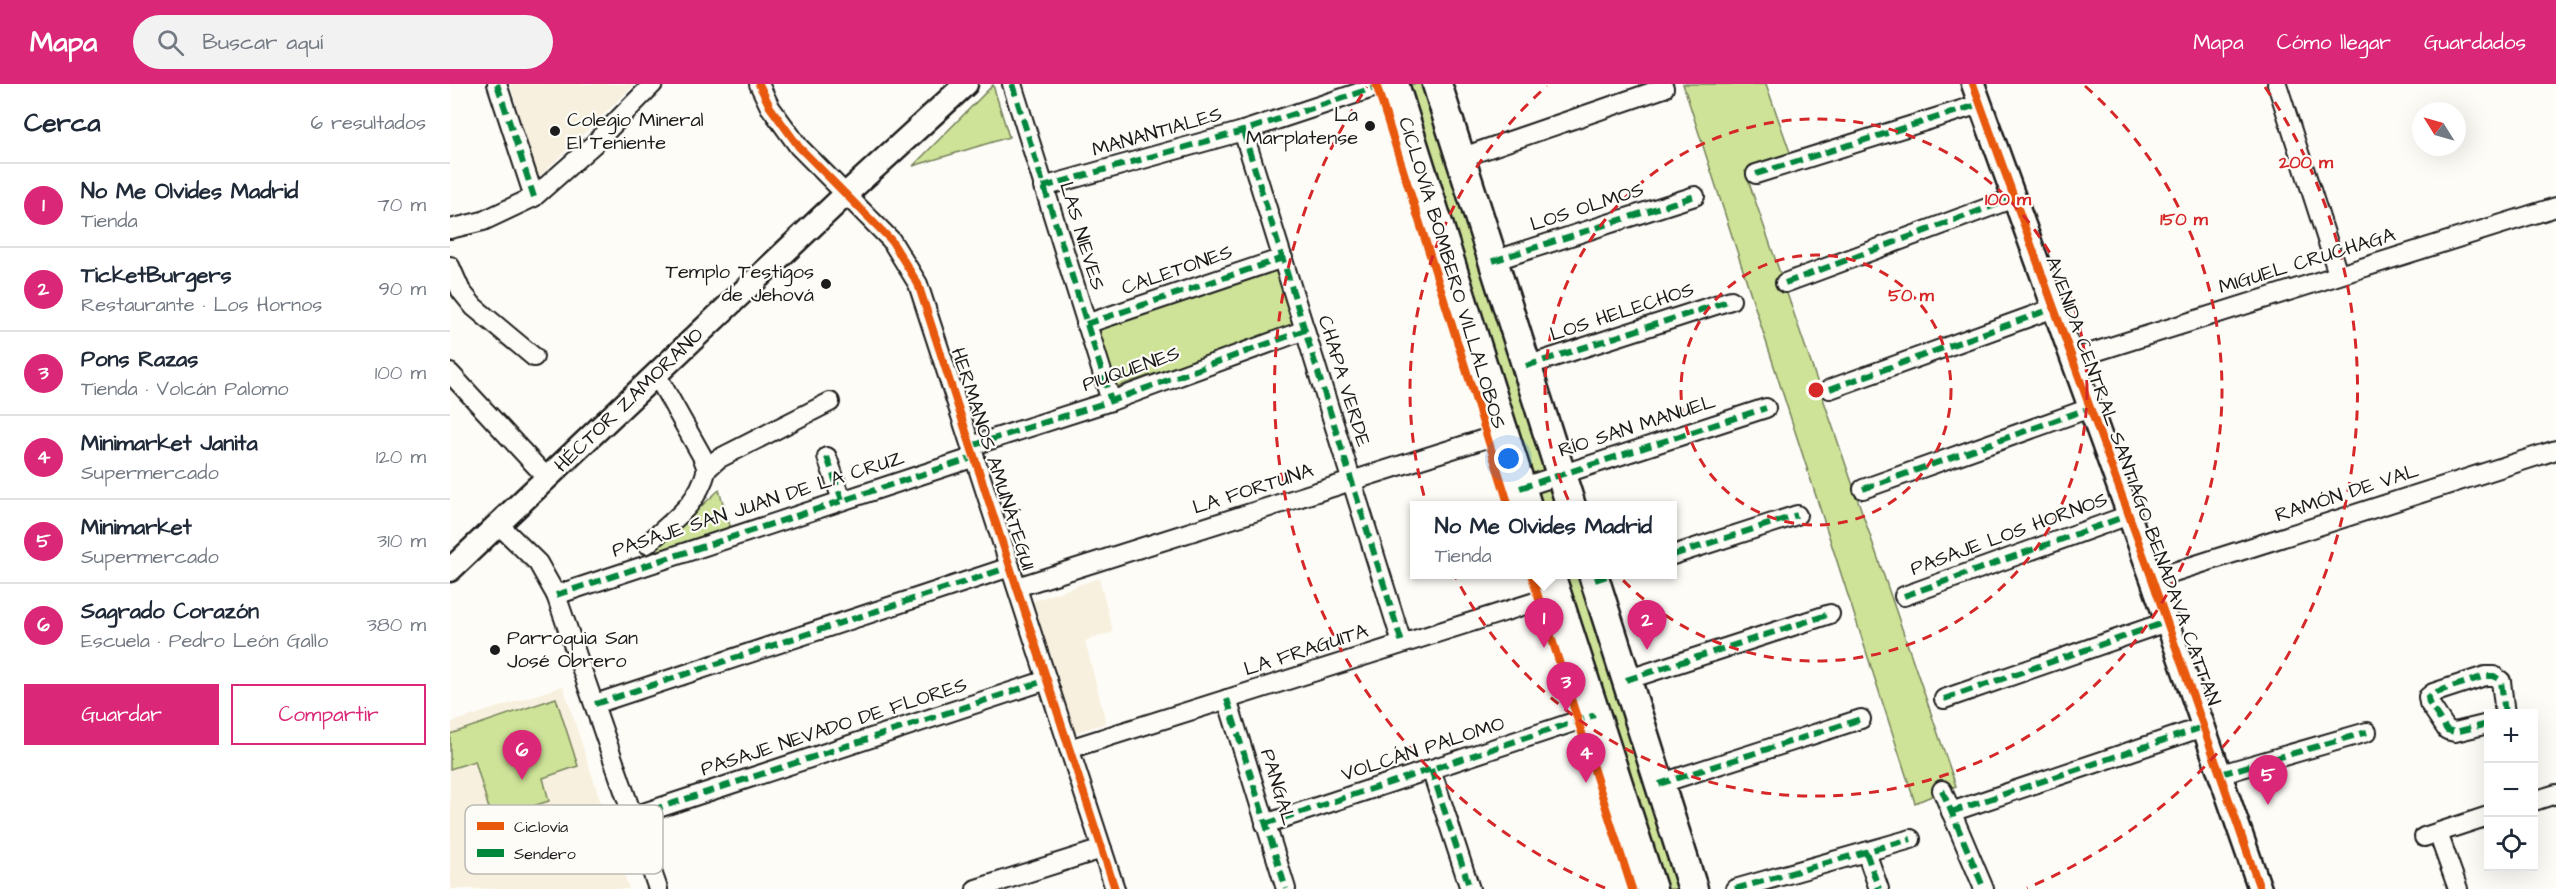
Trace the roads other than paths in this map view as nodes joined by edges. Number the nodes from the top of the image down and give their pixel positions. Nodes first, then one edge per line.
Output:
1 (497, 84) edge
2 (653, 84) edge
3 (759, 84) edge
4 (966, 84) edge
5 (1012, 84) edge
6 (1384, 84) edge
7 (1394, 84) edge
8 (1437, 84) edge
9 (2277, 84) edge
10 (1664, 88) dead end
11 (1976, 94) edge
12 (1243, 131) junction
13 (1460, 158) junction
14 (1756, 174) dead end
15 (1043, 188) junction
16 (845, 195) junction
17 (1695, 195) dead end
18 (534, 198) junction
19 (2014, 198) junction
20 (2556, 207) edge
21 (450, 229) edge
22 (1282, 258) junction
23 (1493, 261) junction
24 (450, 266) edge
25 (2338, 274) junction
26 (1785, 283) dead end
27 (1731, 300) dead end
28 (2054, 308) junction
29 (1086, 324) junction
30 (1305, 330) junction
31 (534, 357) dead end
32 (2072, 358) junction
33 (1526, 366) junction
34 (450, 373) edge
35 (656, 374) junction
36 (1830, 389) dead end
37 (1111, 401) junction
38 (830, 402) dead end
39 (1767, 408) dead end
40 (2090, 408) junction
41 (1503, 434) junction
42 (2556, 450) edge
43 (973, 451) junction
44 (827, 457) dead end
45 (707, 469) junction
46 (1561, 475) junction
47 (547, 478) junction
48 (1352, 481) junction
49 (1863, 489) dead end
50 (1524, 497) edge
51 (842, 500) junction
52 (1569, 501) edge
53 (1797, 515) dead end
54 (2129, 515) junction
55 (500, 525) junction
56 (647, 544) dead end
57 (1677, 554) edge
58 (1010, 567) junction
59 (450, 570) edge
60 (1601, 579) edge
61 (2152, 579) junction
62 (1553, 585) edge
63 (1017, 587) junction
64 (556, 595) junction
65 (1904, 596) dead end
66 (1830, 614) dead end
67 (2166, 622) junction
68 (1402, 644) junction
69 (1047, 680) junction
70 (1626, 680) junction
71 (1227, 699) junction
72 (1944, 699) dead end
73 (595, 704) junction
74 (2504, 709) edge
75 (1595, 715) junction
76 (1861, 719) dead end
77 (2484, 725) edge
78 (2203, 727) junction
79 (2367, 732) dead end
80 (1069, 749) junction
81 (1431, 769) junction
82 (2221, 774) junction
83 (1659, 784) junction
84 (1942, 790) dead end
85 (2556, 794) edge
86 (2538, 800) edge
87 (630, 805) edge
88 (663, 806) edge
89 (1951, 812) junction
90 (2485, 817) edge
91 (1265, 824) junction
92 (1911, 839) dead end
93 (1102, 849) junction
94 (1866, 852) junction
95 (653, 874) edge
96 (2252, 887) edge
97 (658, 889) edge
98 (976, 889) edge
99 (1115, 889) edge
100 (1286, 889) edge
101 (1470, 889) edge
102 (1652, 889) edge
103 (1693, 889) edge
104 (1735, 889) edge
105 (1879, 889) edge
106 (1984, 889) edge
107 (2458, 889) edge

1 - 18 street
2 - 18 street
3 - 16 street, HERMANOS AMUNÁTEGUI
4 - 16 street, HÉCTOR ZAMORANO
5 - 15 street, LAS NIEVES
6 - 12 street, MANANTIALES
7 - 41 main road
8 - 13 main road
9 - 25 street
10 - 13 street
11 - 14 street
11 - 19 street, AVENIDA CENTRAL SANTIAGO BENADAVA CATTAN
12 - 15 street, MANANTIALES
12 - 22 street, CHAPA VERDE
13 - 23 main road
15 - 29 street, LAS NIEVES
16 - 35 street, HÉCTOR ZAMORANO
16 - 43 street, HERMANOS AMUNÁTEGUI
17 - 23 street, LOS OLMOS
18 - 21 street
19 - 26 street
19 - 28 street, AVENIDA CENTRAL SANTIAGO BENADAVA CATTAN
20 - 25 street, MIGUEL CRUCHAGA
22 - 29 street, CALETONES
22 - 30 street, CHAPA VERDE
23 - 33 main road
24 - 31 street
25 - 32 street, MIGUEL CRUCHAGA
27 - 33 street, LOS HELECHOS
28 - 32 street, AVENIDA CENTRAL SANTIAGO BENADAVA CATTAN
28 - 36 street
29 - 37 street, LAS NIEVES
30 - 37 street, PIUQUENES
30 - 48 street, CHAPA VERDE
32 - 40 street, AVENIDA CENTRAL SANTIAGO BENADAVA CATTAN
33 - 46 main road
34 - 47 street
35 - 45 street
35 - 47 street, HÉCTOR ZAMORANO
37 - 43 street, PIUQUENES
38 - 45 street
39 - 46 street, RÍO SAN MANUEL
40 - 49 street
40 - 54 street, AVENIDA CENTRAL SANTIAGO BENADAVA CATTAN
41 - 48 street, LA FORTUNA
41 - 50 main road
42 - 61 street, RAMÓN DE VAL
43 - 51 street, PASAJE SAN JUAN DE LA CRUZ
43 - 58 street, HERMANOS AMUNÁTEGUI
44 - 51 street
45 - 56 street
46 - 50 street, RÍO SAN MANUEL
46 - 52 main road
47 - 55 street, HÉCTOR ZAMORANO
48 - 63 street, LA FORTUNA
48 - 68 street, CHAPA VERDE
51 - 64 street, PASAJE SAN JUAN DE LA CRUZ
53 - 57 street
54 - 61 street, AVENIDA CENTRAL SANTIAGO BENADAVA CATTAN
54 - 65 street, PASAJE LOS HORNOS
55 - 59 street, HÉCTOR ZAMORANO
55 - 64 street
58 - 63 street, HERMANOS AMUNÁTEGUI
58 - 73 street
60 - 70 main road
61 - 67 street, AVENIDA CENTRAL SANTIAGO BENADAVA CATTAN
62 - 68 street, LA FRAGUITA
62 - 75 main road
63 - 69 street, HERMANOS AMUNÁTEGUI
64 - 73 street
66 - 70 street
67 - 72 street
67 - 78 street, AVENIDA CENTRAL SANTIAGO BENADAVA CATTAN
68 - 71 street, LA FRAGUITA
69 - 80 street, HERMANOS AMUNÁTEGUI
69 - 88 street, PASAJE NEVADO DE FLORES
70 - 83 main road
71 - 80 street, LA FRAGUITA
71 - 91 street, PANGAL
73 - 87 street
74 - 77 street
75 - 81 street, VOLCÁN PALOMO
75 - 102 main road
76 - 83 street
78 - 82 street, AVENIDA CENTRAL SANTIAGO BENADAVA CATTAN
78 - 89 street
79 - 82 street
80 - 93 street, HERMANOS AMUNÁTEGUI
81 - 91 street, VOLCÁN PALOMO
81 - 101 street
82 - 96 street, AVENIDA CENTRAL SANTIAGO BENADAVA CATTAN
83 - 103 main road
84 - 89 street
85 - 86 street
89 - 106 street
90 - 107 street
91 - 100 street, PANGAL
92 - 94 street
93 - 98 street
93 - 99 street, HERMANOS AMUNÁTEGUI
94 - 104 street
94 - 105 street
95 - 97 street

